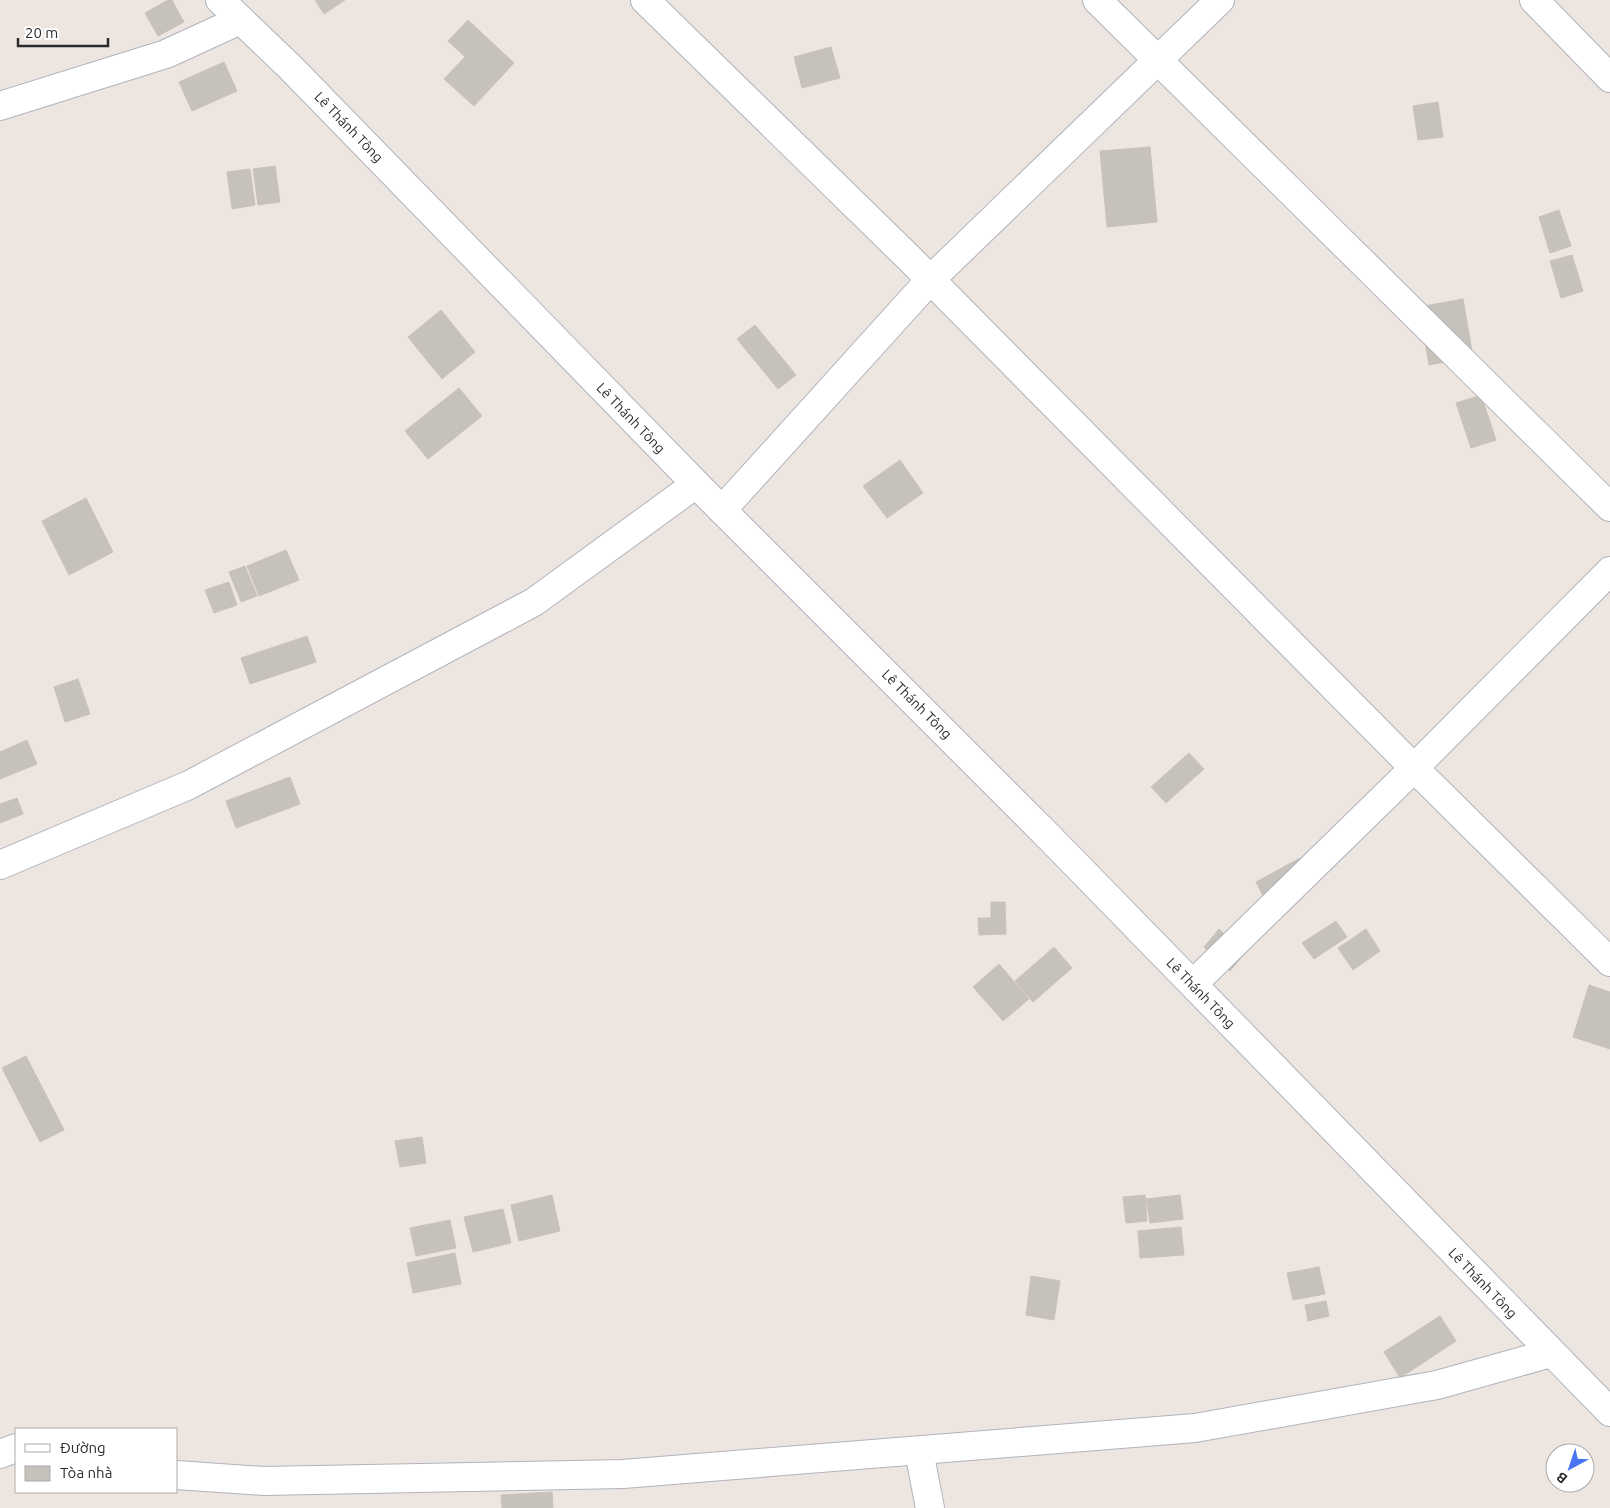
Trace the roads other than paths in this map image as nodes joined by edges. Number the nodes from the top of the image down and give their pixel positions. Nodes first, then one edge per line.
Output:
1 (220, 0) edge
2 (644, 0) edge
3 (1097, 0) edge
4 (1220, 0) edge
5 (1534, 0) edge
6 (240, 20) junction
7 (1158, 60) junction
8 (1610, 78) edge
9 (0, 106) edge
10 (930, 280) junction
11 (696, 484) junction
12 (1610, 507) edge
13 (722, 510) junction
14 (1610, 571) edge
15 (1414, 768) junction
16 (0, 865) edge
17 (1610, 962) edge
18 (1193, 984) junction
19 (1551, 1353) junction
20 (1610, 1412) edge
21 (15, 1448) edge
22 (919, 1450) junction
23 (0, 1454) edge
24 (178, 1475) edge
25 (930, 1508) edge

1 - 6 street, Lê Thánh Tông
2 - 10 street
3 - 7 street
4 - 7 street
5 - 8 street
6 - 9 street
6 - 11 street, Lê Thánh Tông
7 - 10 street
7 - 12 street
10 - 13 street
10 - 15 street
11 - 13 street, Lê Thánh Tông
11 - 16 street
13 - 18 street, Lê Thánh Tông
14 - 15 street
15 - 17 street
15 - 18 street
18 - 19 street, Lê Thánh Tông
19 - 20 street, Lê Thánh Tông
19 - 22 street
21 - 23 street
22 - 24 street
22 - 25 street

